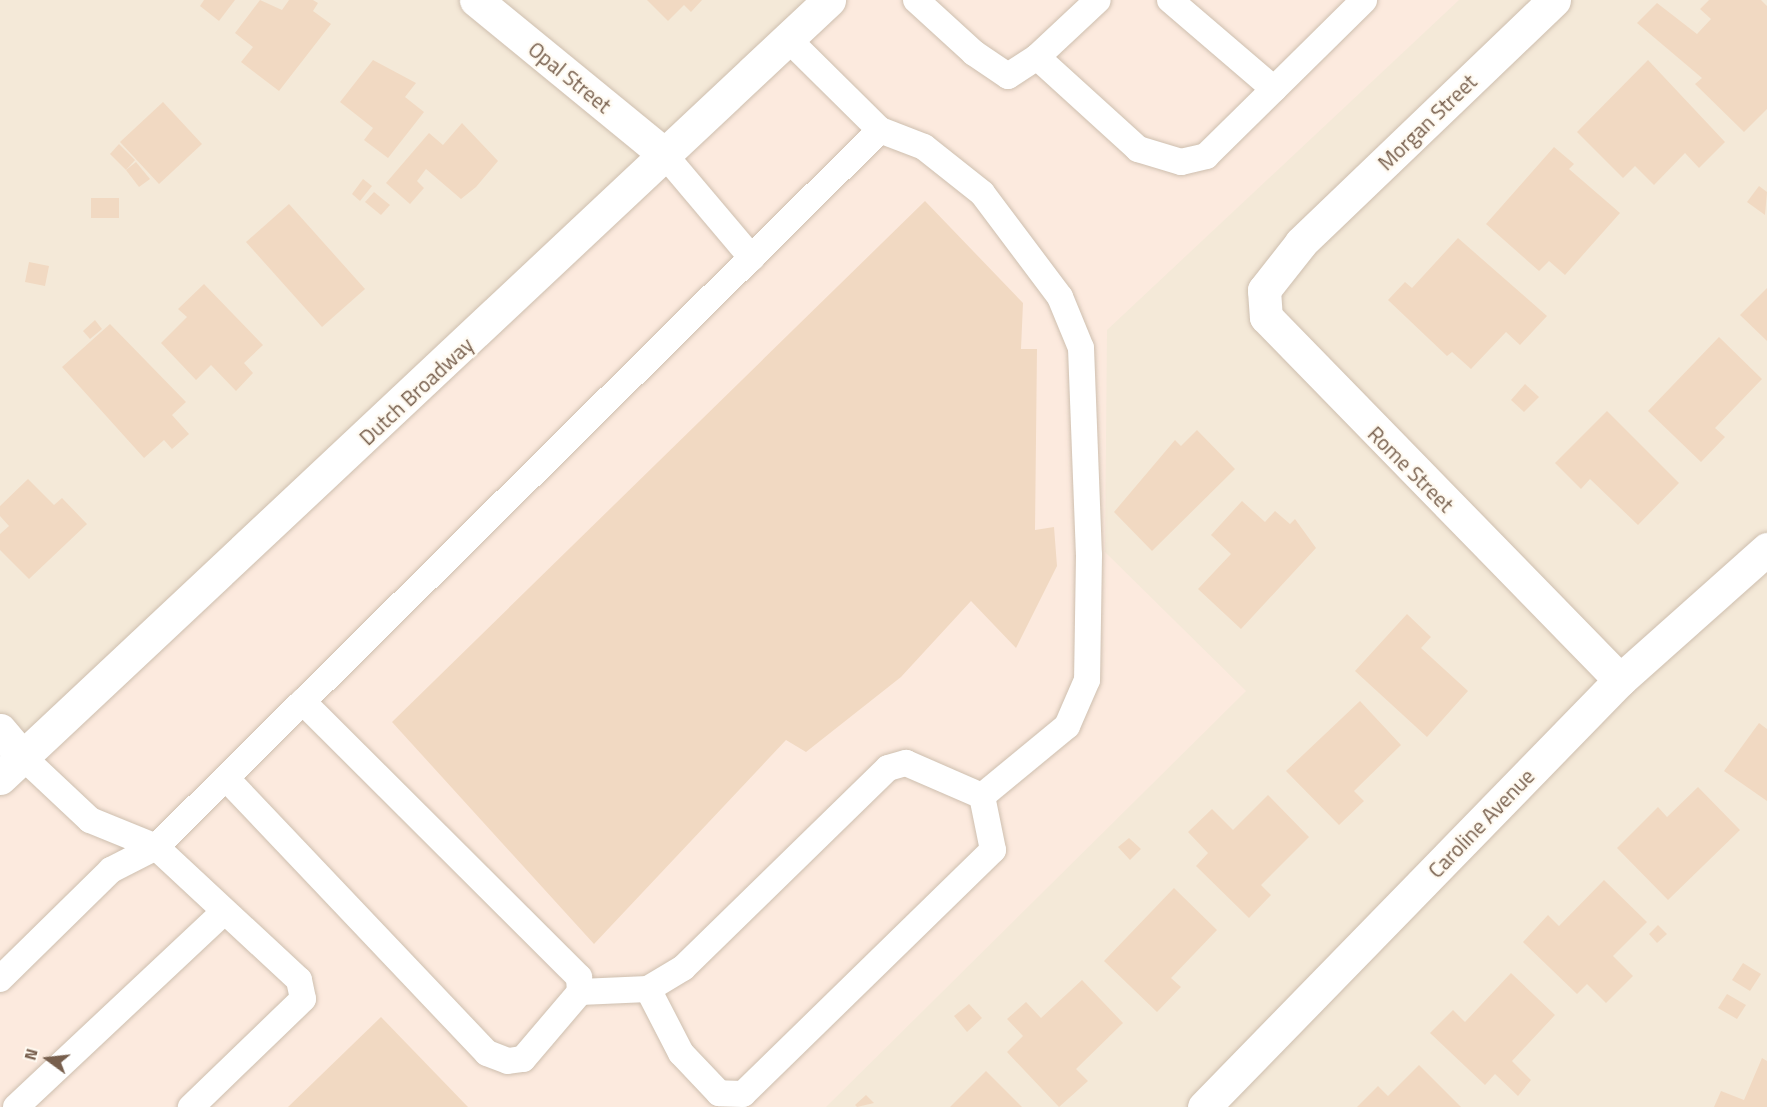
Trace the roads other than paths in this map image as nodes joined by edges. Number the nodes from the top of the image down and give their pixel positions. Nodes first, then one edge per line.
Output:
1 (476, 0) edge
2 (829, 0) edge
3 (916, 0) edge
4 (1098, 0) edge
5 (1170, 0) edge
6 (1364, 0) edge
7 (1554, 0) edge
8 (788, 39) junction
9 (1037, 57) junction
10 (1274, 89) junction
11 (880, 130) junction
12 (664, 154) junction
13 (1301, 243) joint
14 (752, 258) junction
15 (1760, 567) edge
16 (1620, 680) junction
17 (303, 702) junction
18 (0, 730) edge
19 (11, 767) edge
20 (226, 777) junction
21 (982, 796) junction
22 (156, 847) junction
23 (224, 912) junction
24 (0, 978) edge
25 (648, 989) junction
26 (580, 992) junction
27 (717, 1100) edge
28 (16, 1107) edge
29 (191, 1107) edge
30 (1204, 1107) edge

1 - 12 street, Opal Street
2 - 8 street, Dutch Broadway
3 - 9 lane
4 - 9 lane
5 - 10 lane
6 - 10 lane
7 - 13 street, Morgan Street
8 - 11 lane
8 - 12 street, Dutch Broadway
9 - 10 lane
11 - 14 lane
11 - 21 lane
12 - 14 lane
12 - 19 street, Dutch Broadway
13 - 16 street, Rome Street
14 - 17 lane
15 - 16 street, Caroline Avenue
16 - 30 street, Caroline Avenue
17 - 20 lane
17 - 26 lane
18 - 19 street
19 - 22 lane
20 - 22 lane
20 - 26 lane
21 - 25 lane
21 - 27 lane
22 - 23 lane
22 - 24 lane
23 - 28 lane
23 - 29 lane
25 - 26 lane
25 - 27 lane

